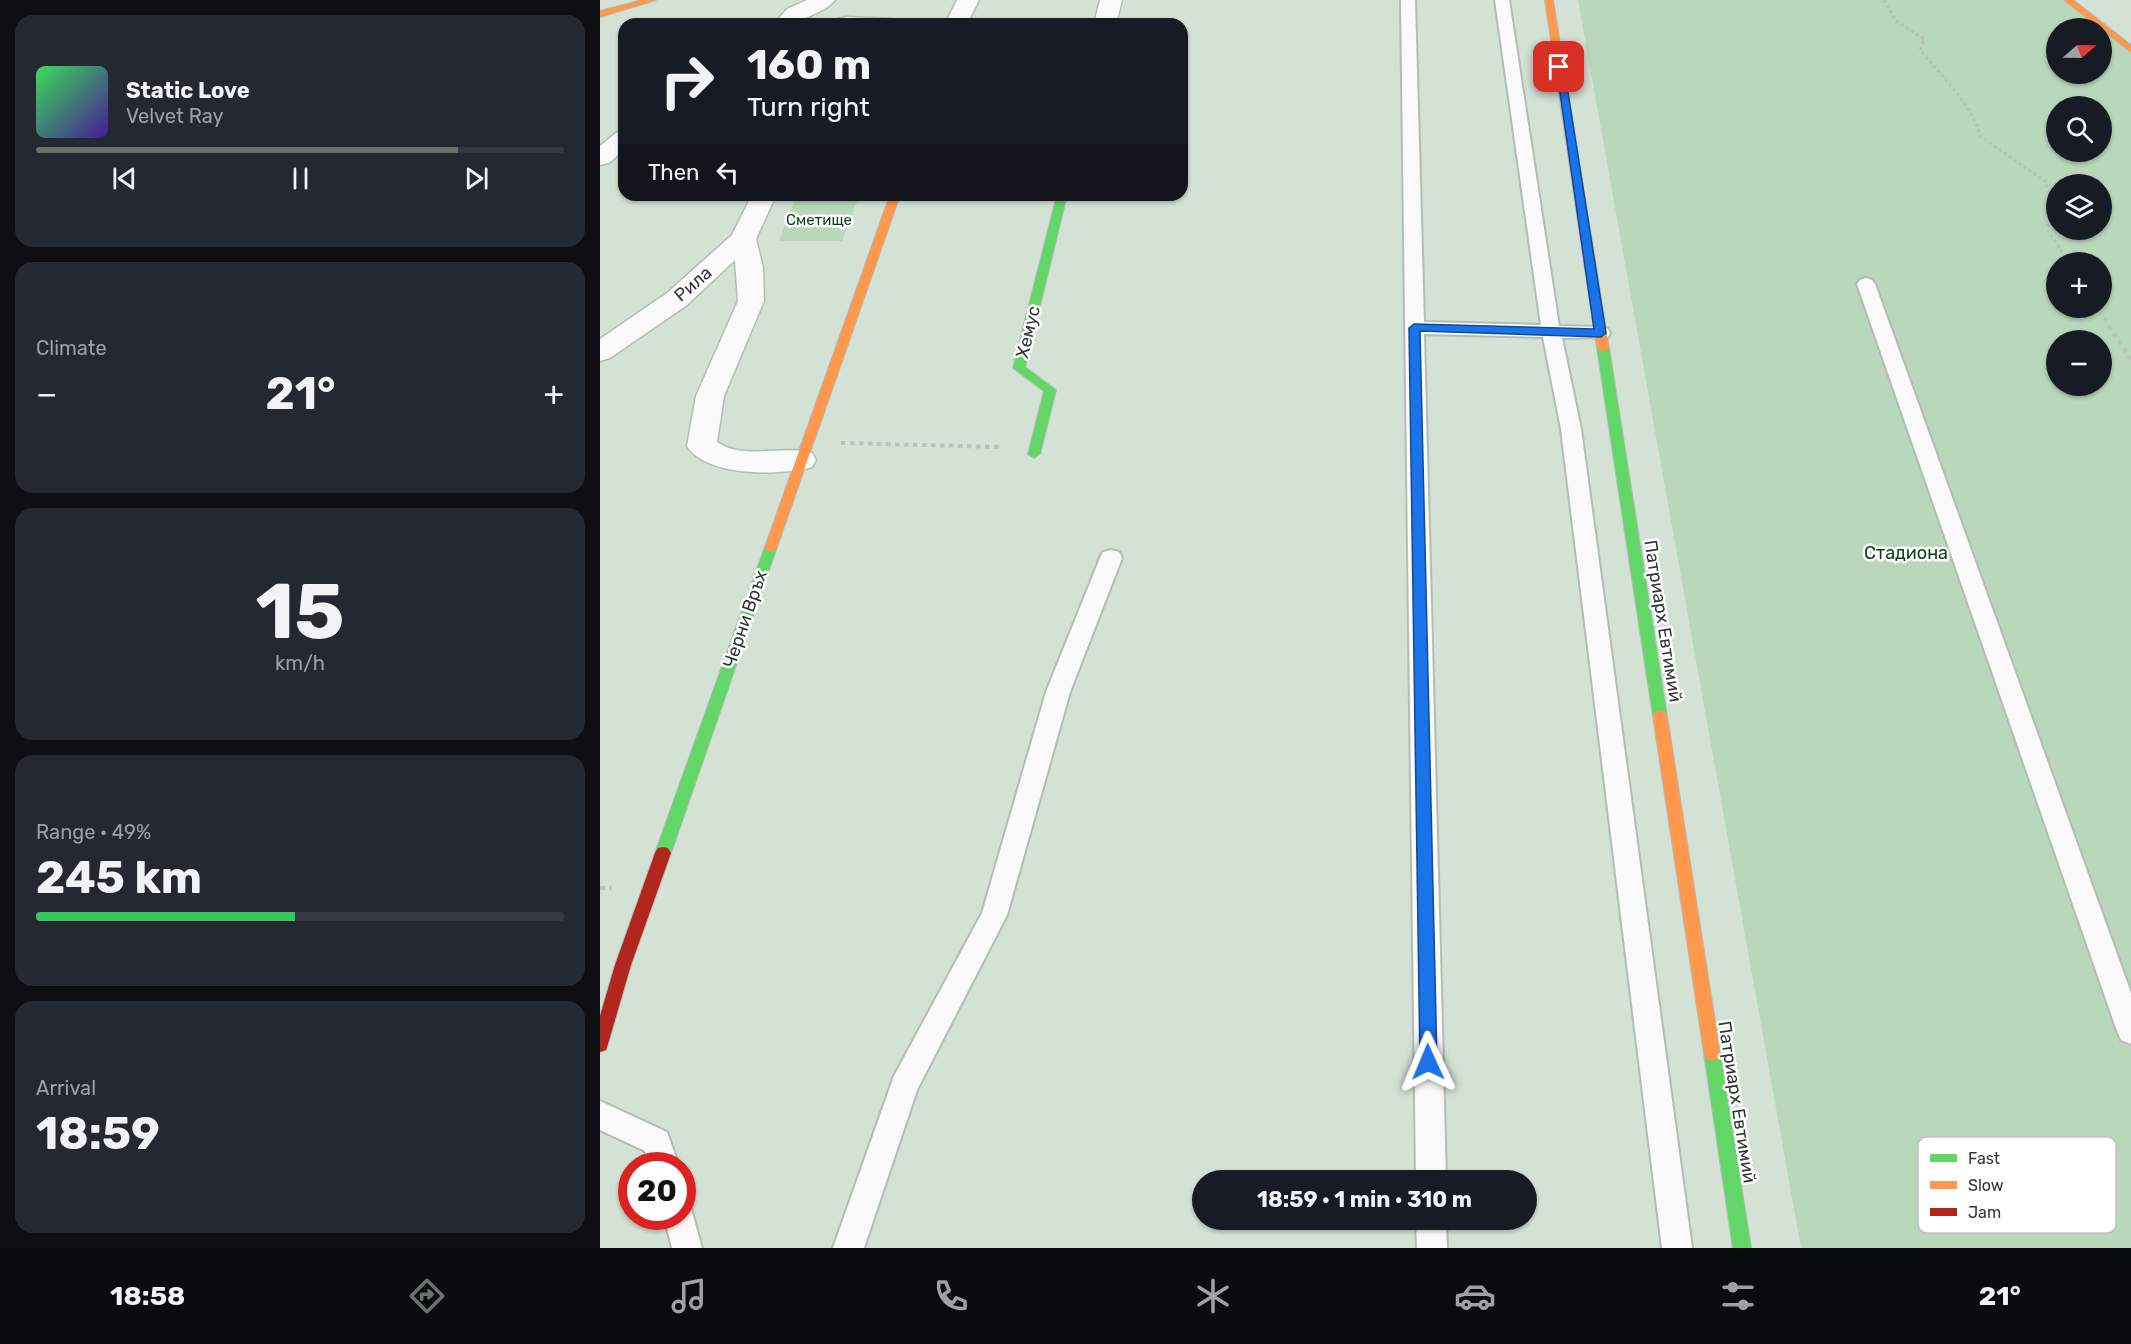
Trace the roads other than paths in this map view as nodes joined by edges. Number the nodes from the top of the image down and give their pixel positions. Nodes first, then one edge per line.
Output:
1 (652, 0) edge
2 (824, 0) edge
3 (968, 0) edge
4 (1110, 0) edge
5 (1408, 0) edge
6 (1502, 0) edge
7 (1549, 0) edge
8 (2068, 0) edge
9 (600, 14) edge
10 (791, 18) edge
11 (840, 18) edge
12 (959, 18) edge
13 (1106, 18) edge
14 (2131, 49) edge
15 (618, 143) edge
16 (600, 158) edge
17 (761, 201) edge
18 (893, 201) edge
19 (1061, 201) edge
20 (743, 239) junction
21 (1866, 284) dead end
22 (1414, 328) junction
23 (1551, 332) junction
24 (1601, 333) junction
25 (600, 352) edge
26 (804, 451) junction
27 (1035, 451) road end
28 (1111, 558) dead end
29 (2131, 1031) edge
30 (600, 1044) edge
31 (600, 1115) edge
32 (660, 1152) edge
33 (1431, 1170) edge
34 (682, 1230) edge
35 (1431, 1230) edge
36 (687, 1248) edge
37 (848, 1248) edge
38 (1432, 1248) edge
39 (1677, 1248) edge
40 (1742, 1248) edge

1 - 9 street
2 - 10 street
2 - 11 street
3 - 12 street
4 - 13 street
5 - 22 lane
6 - 23 lane
7 - 24 street, Патриарх Евтимий
8 - 14 street
15 - 16 street
17 - 20 street, Рила
18 - 26 street, Черни Връх
19 - 27 street, Хемус
20 - 25 street, Рила
20 - 26 street
21 - 29 lane
22 - 23 lane
22 - 33 lane
23 - 24 lane
23 - 39 lane
24 - 40 street, Патриарх Евтимий
26 - 30 street, Черни Връх
28 - 37 lane
31 - 32 lane
34 - 36 lane
35 - 38 lane

